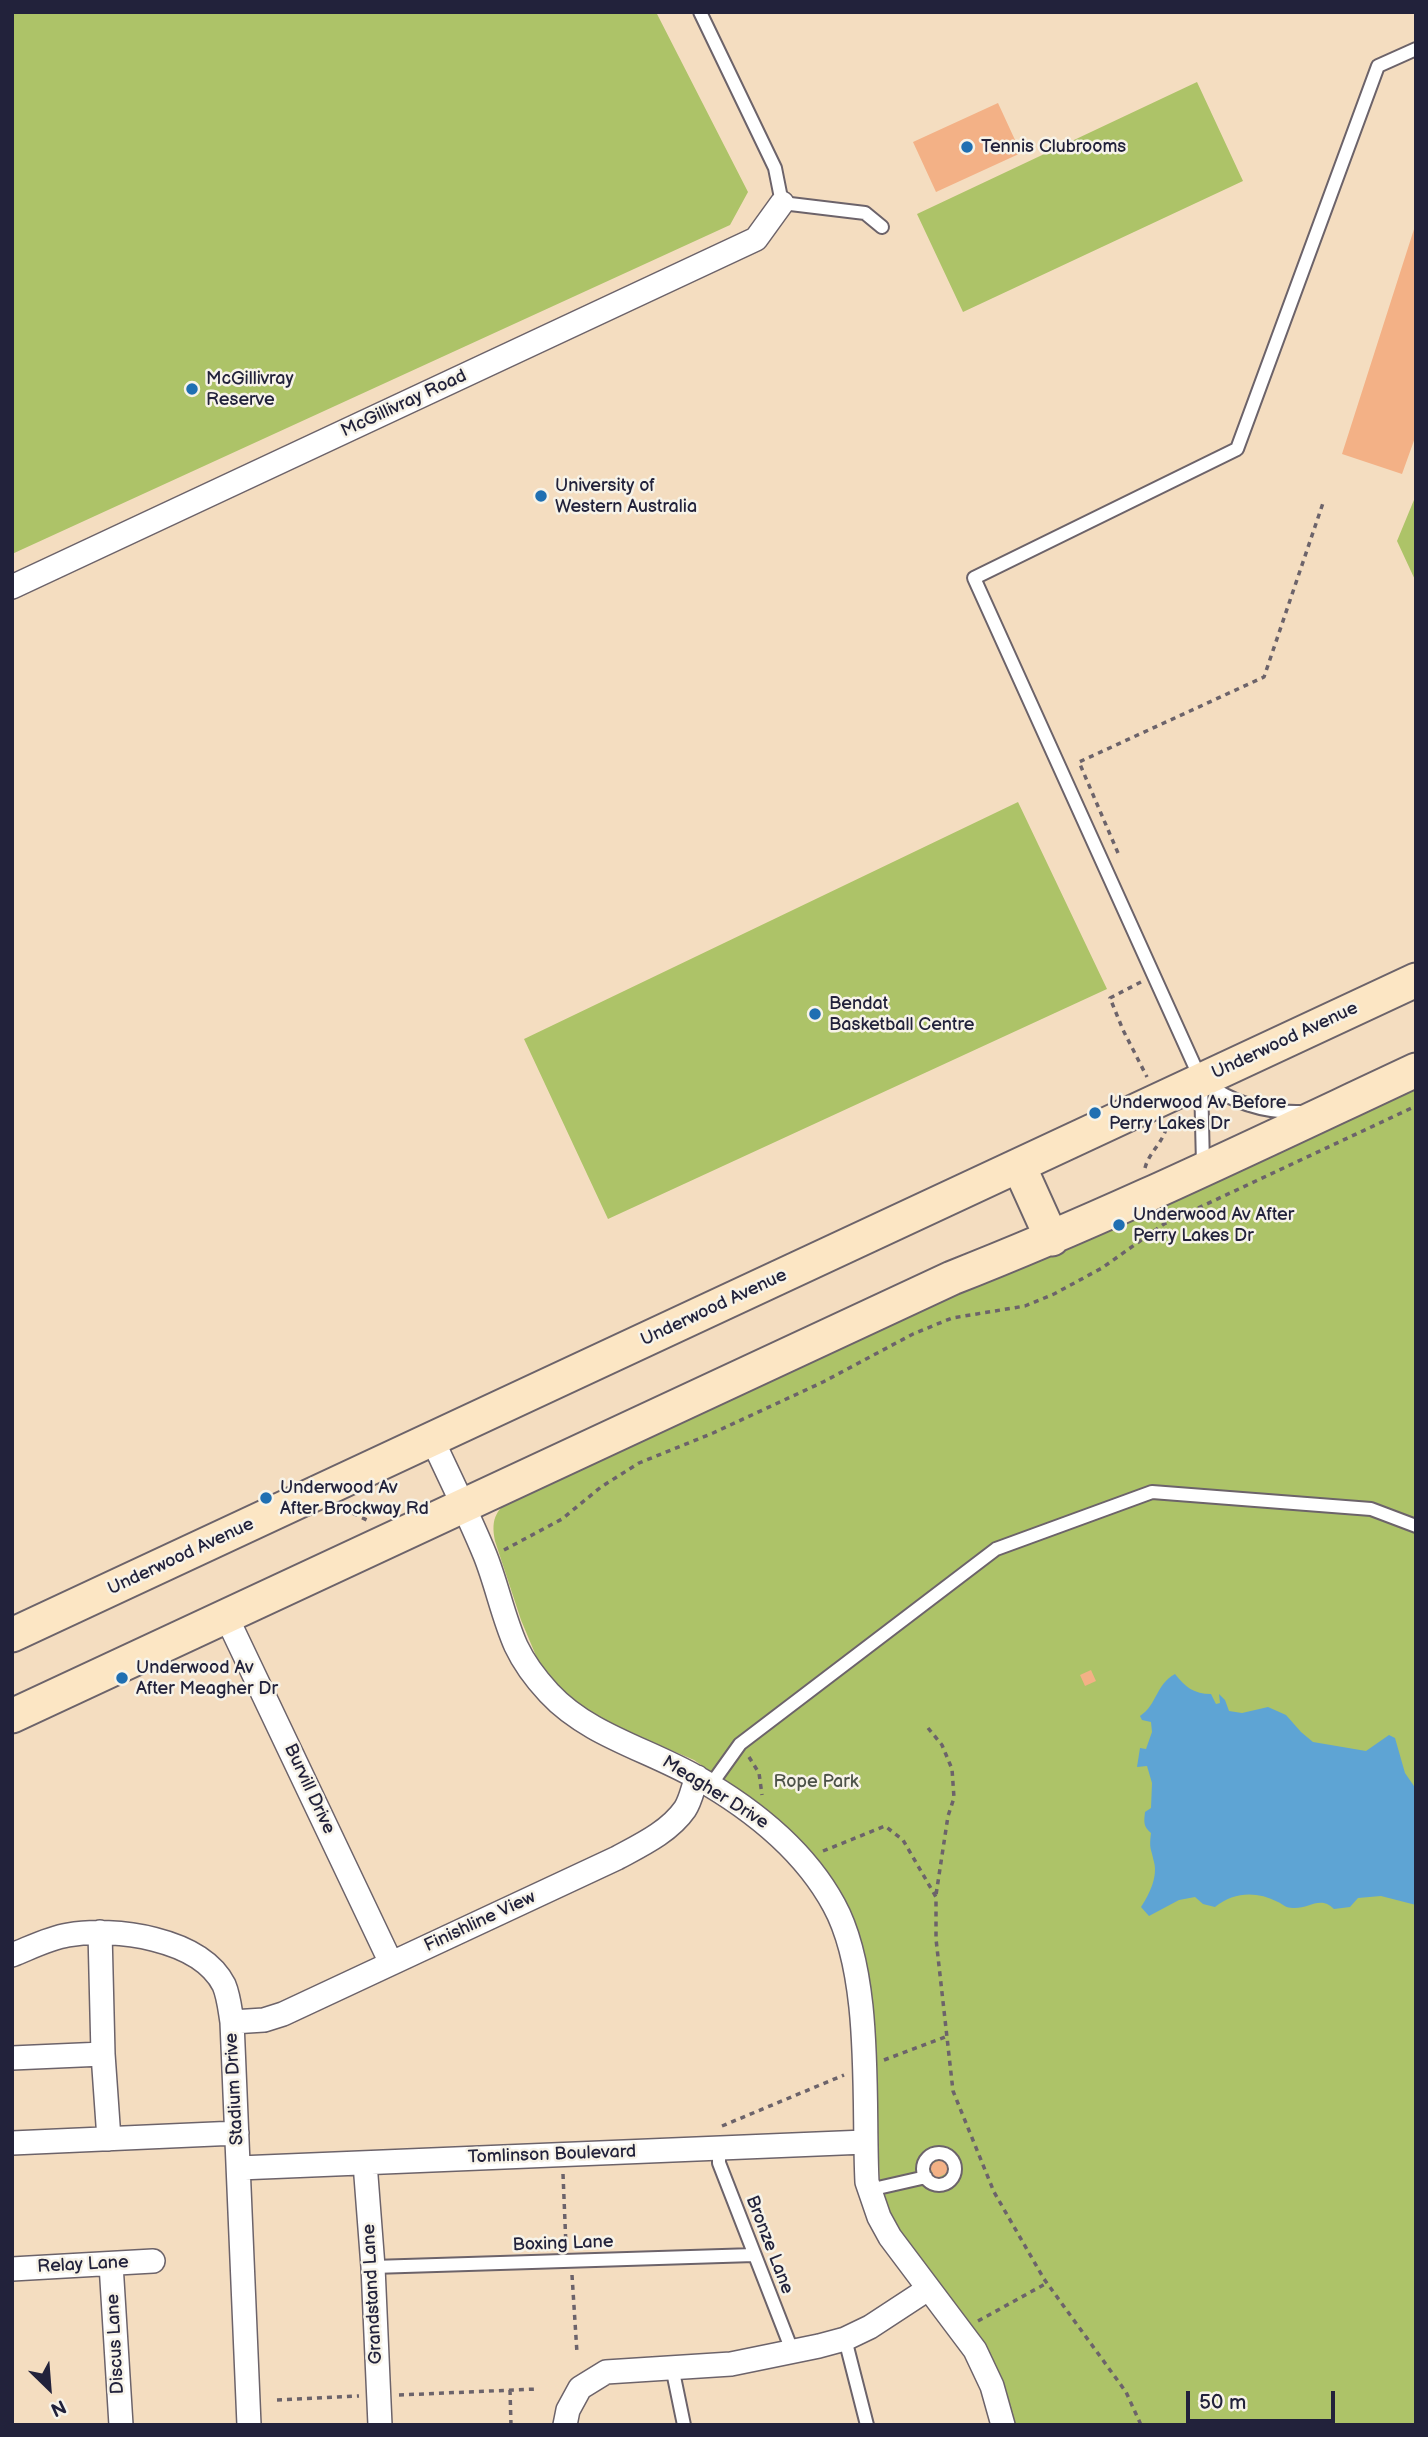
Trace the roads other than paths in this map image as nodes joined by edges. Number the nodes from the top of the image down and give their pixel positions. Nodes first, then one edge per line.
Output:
1 (700, 12) edge
2 (1416, 49) edge
3 (782, 203) junction
4 (882, 227) dead end
5 (12, 587) edge
6 (1416, 980) edge
7 (1416, 1070) edge
8 (1201, 1080) junction
9 (1326, 1112) junction
10 (1019, 1166) junction
11 (1203, 1171) junction
12 (1052, 1239) junction
13 (432, 1439) junction
14 (464, 1506) junction
15 (1416, 1527) edge
16 (226, 1616) junction
17 (12, 1636) edge
18 (12, 1716) edge
19 (704, 1782) junction
20 (100, 1932) junction
21 (12, 1955) edge
22 (391, 1963) junction
23 (232, 2022) junction
24 (103, 2054) junction
25 (12, 2058) edge
26 (237, 2133) junction
27 (109, 2138) junction
28 (717, 2139) junction
29 (865, 2142) junction
30 (12, 2143) edge
31 (365, 2163) junction
32 (239, 2168) junction
33 (926, 2177) dead end
34 (869, 2190) junction
35 (754, 2255) junction
36 (153, 2261) dead end
37 (111, 2263) junction
38 (373, 2267) junction
39 (12, 2269) edge
40 (928, 2289) junction
41 (845, 2339) junction
42 (793, 2353) junction
43 (671, 2367) junction
44 (121, 2425) edge
45 (249, 2425) edge
46 (380, 2425) edge
47 (565, 2425) edge
48 (684, 2425) edge
49 (867, 2425) edge
50 (1003, 2425) edge

1 - 3 lane
2 - 8 lane
3 - 4 lane
3 - 5 street, McGillivray Road
6 - 8 main road, Underwood Avenue
7 - 9 main road
8 - 9 lane
8 - 10 main road, Underwood Avenue
8 - 11 lane
9 - 11 main road
10 - 12 main road
10 - 13 main road, Underwood Avenue
11 - 12 main road
12 - 14 main road
13 - 14 street, Meagher Drive
13 - 17 main road, Underwood Avenue
14 - 16 main road
14 - 19 street, Meagher Drive
15 - 19 lane
16 - 18 main road
16 - 22 street, Burvill Drive
19 - 22 street, Finishline View
19 - 29 street, Meagher Drive
20 - 21 street, Stadium Drive
20 - 23 street, Stadium Drive
20 - 24 street
22 - 23 street, Finishline View
23 - 26 street, Stadium Drive
24 - 25 street
24 - 27 street
26 - 27 street
26 - 32 street, Stadium Drive
27 - 30 street
28 - 29 street, Tomlinson Boulevard
28 - 31 street, Tomlinson Boulevard
28 - 35 lane, Bronze Lane
29 - 34 street, Meagher Drive
31 - 32 street, Tomlinson Boulevard
31 - 38 street, Grandstand Lane
32 - 45 street, Stadium Drive
33 - 34 lane
34 - 40 street, Meagher Drive
35 - 38 lane, Boxing Lane
35 - 42 lane, Bronze Lane
36 - 37 street, Relay Lane
37 - 39 street, Relay Lane
37 - 44 street, Discus Lane
38 - 46 street, Grandstand Lane
40 - 41 street
40 - 50 street, Meagher Drive
41 - 42 street
41 - 49 lane
42 - 43 street
43 - 47 street
43 - 48 lane

